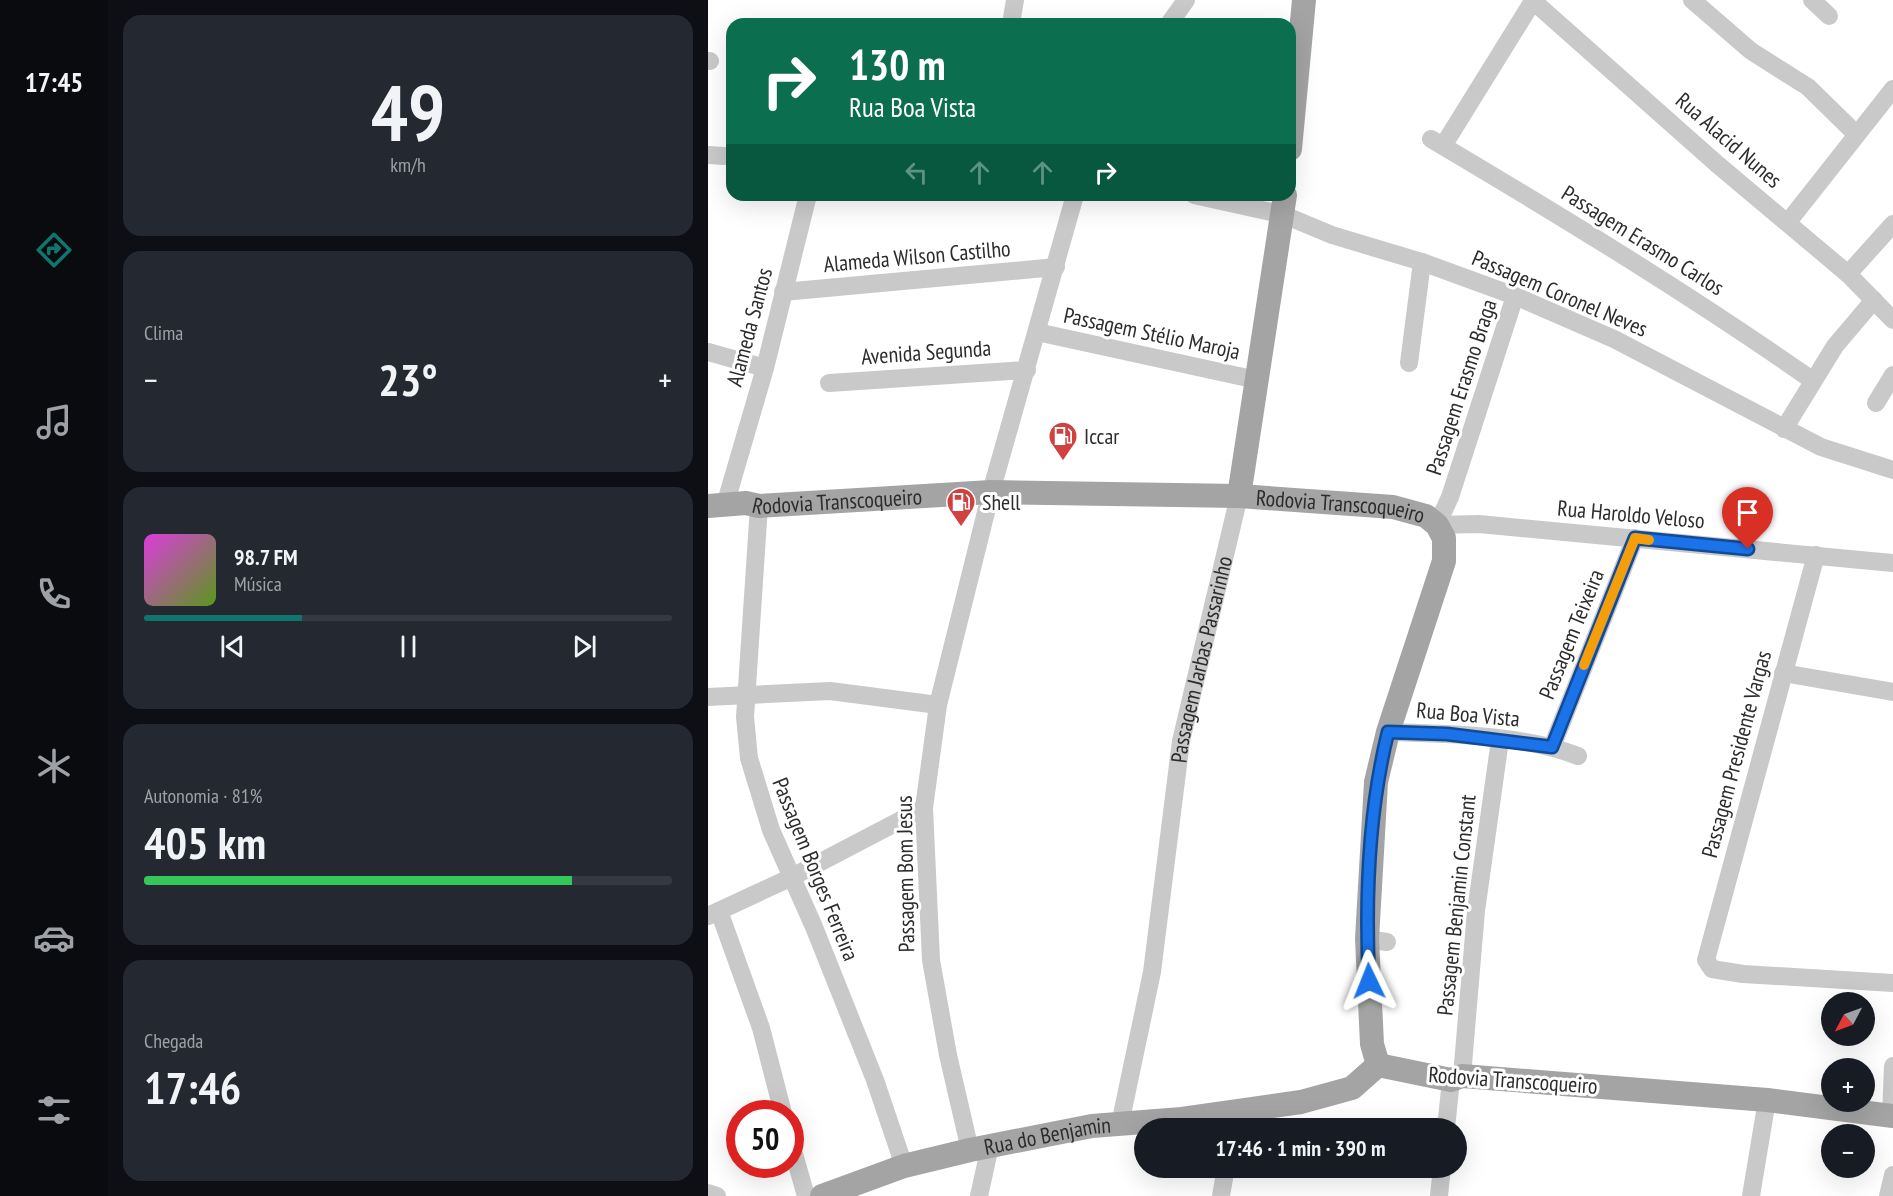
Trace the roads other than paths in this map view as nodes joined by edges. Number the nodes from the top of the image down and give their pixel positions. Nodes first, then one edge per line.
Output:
1 (1015, 0) edge
2 (1186, 0) edge
3 (1304, 0) edge
4 (1532, 0) edge
5 (1692, 0) edge
6 (1812, 0) edge
7 (1829, 16) dead end
8 (1012, 18) edge
9 (1173, 18) edge
10 (1296, 85) edge
11 (1893, 89) edge
12 (1856, 134) junction
13 (806, 201) edge
14 (1074, 201) edge
15 (1249, 201) edge
16 (1285, 205) edge
17 (1788, 222) junction
18 (1893, 224) edge
19 (1422, 262) junction
20 (1056, 267) junction
21 (1848, 274) junction
22 (783, 292) junction
23 (1515, 296) junction
24 (1874, 300) junction
25 (1893, 320) edge
26 (1038, 332) junction
27 (708, 352) edge
28 (1409, 363) dead end
29 (765, 368) junction
30 (1027, 370) junction
31 (1893, 375) edge
32 (1257, 380) junction
33 (1812, 381) junction
34 (829, 383) dead end
35 (1876, 403) dead end
36 (1784, 429) junction
37 (1893, 470) edge
38 (991, 492) junction
39 (1239, 496) junction
40 (716, 506) edge
41 (759, 506) junction
42 (1437, 525) junction
43 (1635, 538) junction
44 (1816, 555) junction
45 (1893, 563) edge
46 (1783, 673) junction
47 (1893, 692) edge
48 (746, 695) junction
49 (708, 697) edge
50 (938, 705) junction
51 (1388, 732) junction
52 (1500, 740) junction
53 (1552, 747) junction
54 (1578, 756) dead end
55 (924, 808) junction
56 (792, 877) junction
57 (713, 913) edge
58 (1893, 983) edge
59 (1378, 1065) junction
60 (1893, 1066) edge
61 (1457, 1078) junction
62 (780, 1100) edge
63 (1767, 1101) junction
64 (1892, 1116) edge
65 (1241, 1118) edge
66 (1448, 1118) edge
67 (1120, 1124) junction
68 (1134, 1124) edge
69 (980, 1148) junction
70 (904, 1166) junction
71 (1893, 1175) edge
72 (801, 1178) edge
73 (1224, 1178) edge
74 (1441, 1178) edge
75 (708, 1193) edge
76 (717, 1196) edge
77 (806, 1196) edge
78 (822, 1196) edge
79 (979, 1196) edge
80 (1221, 1196) edge
81 (1439, 1196) edge
82 (1751, 1196) edge
83 (1888, 1196) edge

1 - 8 street
2 - 9 street
3 - 10 main road
4 - 17 street, Rua Alacid Nunes
4 - 33 street, Passagem Erasmo Carlos
5 - 12 street
6 - 7 street
11 - 12 street
12 - 17 street
13 - 22 street, Alameda Santos
14 - 20 street
15 - 16 street, Passagem Coronel Neves
16 - 19 street, Passagem Coronel Neves
16 - 32 main road, Passagem Jarbas Passarinho
17 - 21 street, Rua Alacid Nunes
18 - 21 street
19 - 23 street, Passagem Coronel Neves
19 - 28 street
20 - 22 street, Alameda Wilson Castilho
20 - 26 street
21 - 24 street, Rua Alacid Nunes
22 - 29 street, Alameda Santos
23 - 36 street, Passagem Coronel Neves
23 - 42 street, Passagem Erasmo Braga
24 - 25 street, Rua Alacid Nunes
24 - 33 street
26 - 30 street
26 - 32 street, Passagem Stélio Maroja
27 - 29 street
29 - 40 street, Alameda Santos
30 - 34 street, Avenida Segunda
30 - 38 street
31 - 35 street
32 - 39 main road, Passagem Jarbas Passarinho
33 - 36 street
36 - 37 street, Passagem Coronel Neves
38 - 39 main road, Rodovia Transcoqueiro
38 - 41 main road, Rodovia Transcoqueiro
38 - 50 street, Passagem Bom Jesus
39 - 42 main road, Rodovia Transcoqueiro
39 - 67 street, Passagem Jarbas Passarinho
40 - 41 main road, Rodovia Transcoqueiro
41 - 48 street, Passagem Borges Ferreira
42 - 43 street, Rua Haroldo Veloso
42 - 51 main road, Rodovia Transcoqueiro
43 - 44 street, Rua Haroldo Veloso
43 - 53 street, Passagem Teixeira
44 - 45 street, Rua Haroldo Veloso
44 - 46 street, Passagem Presidente Vargas
46 - 47 street
46 - 58 street, Passagem Presidente Vargas
48 - 49 street
48 - 50 street
48 - 56 street, Passagem Borges Ferreira
50 - 55 street, Passagem Bom Jesus
51 - 52 street, Rua Boa Vista
51 - 59 main road, Rodovia Transcoqueiro
52 - 53 street, Rua Boa Vista
52 - 61 street, Passagem Benjamin Constant
53 - 54 street, Rua Boa Vista
55 - 56 street
55 - 69 street, Passagem Bom Jesus
56 - 57 street
56 - 70 street, Passagem Borges Ferreira
57 - 62 street
59 - 61 main road, Rodovia Transcoqueiro
59 - 65 main road, Rua do Benjamin
60 - 64 street
61 - 63 main road, Rodovia Transcoqueiro
61 - 66 street, Passagem Benjamin Constant
63 - 64 main road, Rodovia Transcoqueiro
63 - 82 street
67 - 68 main road, Rua do Benjamin
67 - 69 main road, Rua do Benjamin
69 - 70 main road, Rua do Benjamin
69 - 79 street
70 - 78 main road, Rua do Benjamin
71 - 83 street
72 - 77 street
73 - 80 street
74 - 81 street
75 - 76 street

